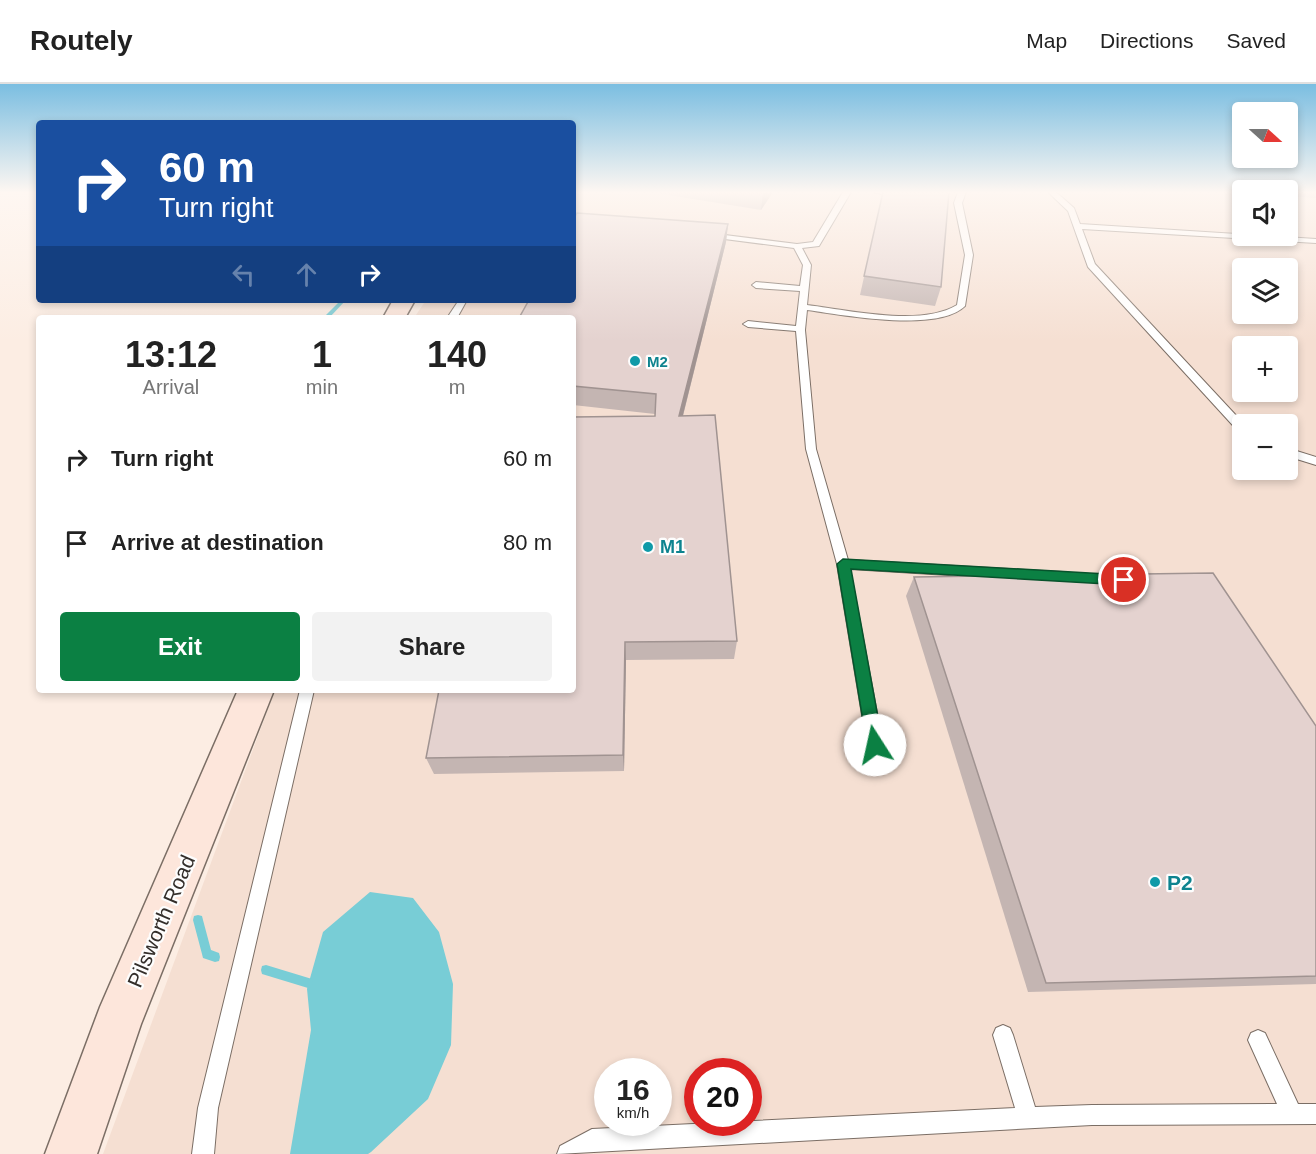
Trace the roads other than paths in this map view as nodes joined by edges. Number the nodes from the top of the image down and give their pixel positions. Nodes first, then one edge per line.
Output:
1 (762, 242) edge
2 (817, 242) edge
3 (966, 242) edge
4 (1083, 242) edge
5 (796, 246) junction
6 (756, 285) dead end
7 (804, 289) junction
8 (802, 307) junction
9 (748, 324) dead end
10 (800, 328) junction
11 (1232, 418) edge
12 (1298, 455) edge
13 (1316, 461) edge
14 (843, 564) junction
15 (1077, 577) edge
16 (255, 693) edge
17 (306, 693) edge
18 (875, 745) dead end
19 (1003, 1035) dead end
20 (1258, 1040) dead end
21 (1292, 1114) junction
22 (1316, 1114) edge
23 (1028, 1118) junction
24 (71, 1154) edge
25 (202, 1154) edge
26 (568, 1154) edge

1 - 5 lane
2 - 5 lane
3 - 8 lane
4 - 11 lane
5 - 7 lane
6 - 7 lane
7 - 8 lane
8 - 10 lane
9 - 10 lane
10 - 14 lane
12 - 13 lane
14 - 15 lane
14 - 18 lane
16 - 24 street, Pilsworth Road
17 - 25 lane
19 - 23 lane
20 - 21 lane
21 - 22 lane
21 - 23 lane
23 - 26 lane

